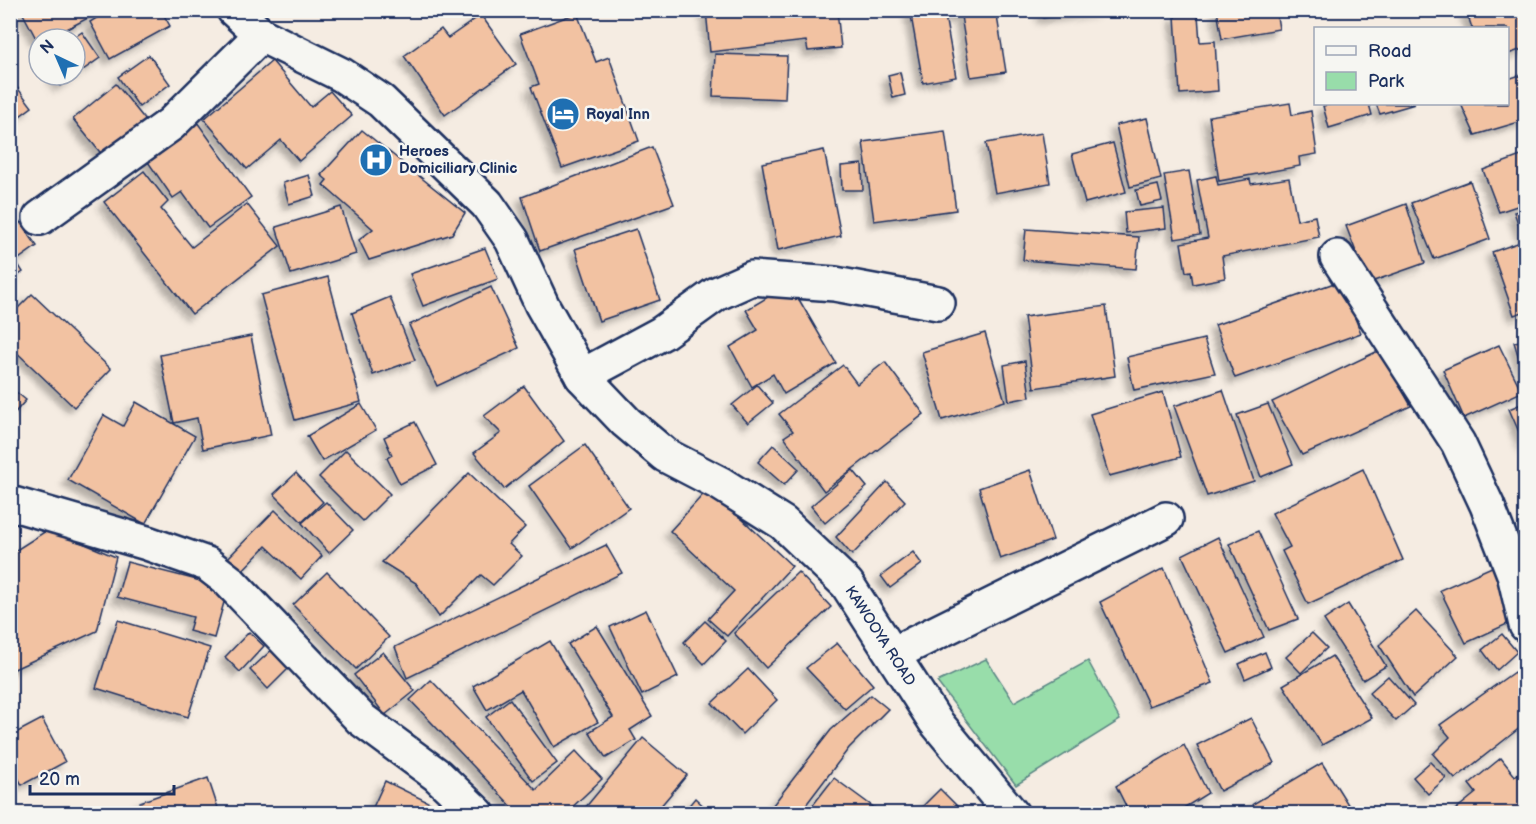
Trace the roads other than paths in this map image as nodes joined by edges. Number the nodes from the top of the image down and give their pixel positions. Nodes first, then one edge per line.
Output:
1 (234, 10) edge
2 (261, 35) junction
3 (40, 218) dead end
4 (1336, 257) dead end
5 (938, 303) dead end
6 (582, 376) junction
7 (10, 503) edge
8 (1166, 519) dead end
9 (1526, 625) edge
10 (893, 654) junction
11 (478, 813) edge
12 (1012, 813) edge

1 - 2 street, KAWOOYA ROAD
2 - 3 street
2 - 6 street, KAWOOYA ROAD
4 - 9 street
5 - 6 street
6 - 10 street, KAWOOYA ROAD
7 - 11 street
8 - 10 street
10 - 12 street, KAWOOYA ROAD

